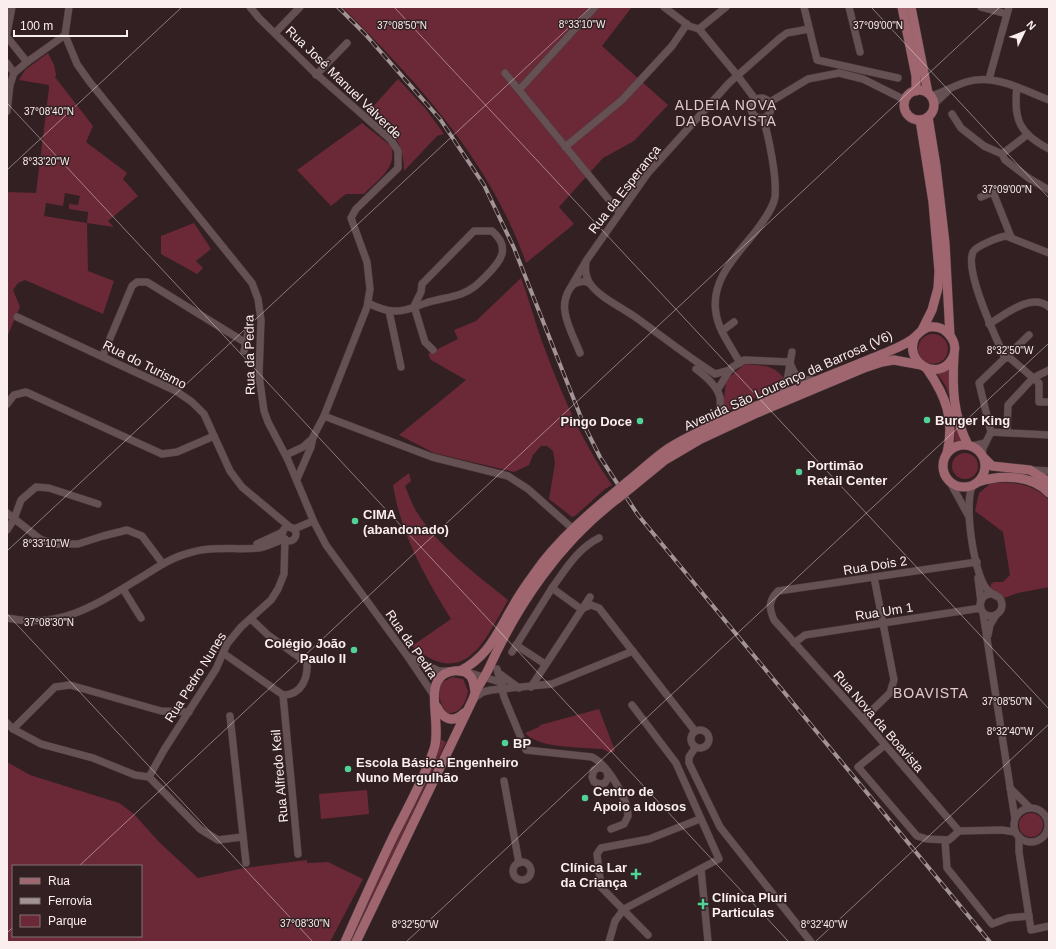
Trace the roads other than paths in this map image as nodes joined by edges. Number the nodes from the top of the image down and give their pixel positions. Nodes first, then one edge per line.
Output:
1 (12, 7) edge
2 (69, 7) edge
3 (250, 7) edge
4 (300, 7) edge
5 (596, 7) edge
6 (664, 7) edge
7 (726, 7) edge
8 (804, 7) edge
9 (849, 7) edge
10 (902, 7) edge
11 (911, 7) edge
12 (981, 7) edge
13 (1008, 11) edge
14 (687, 24) junction
15 (699, 29) junction
16 (809, 29) junction
17 (7, 33) edge
18 (275, 33) junction
19 (66, 35) junction
20 (7, 37) edge
21 (347, 43) dead end
22 (860, 52) dead end
23 (27, 62) junction
24 (7, 63) edge
25 (14, 73) junction
26 (505, 73) dead end
27 (316, 75) junction
28 (737, 75) junction
29 (898, 78) dead end
30 (989, 80) junction
31 (1017, 87) junction
32 (519, 90) junction
33 (916, 90) junction
34 (931, 98) junction
35 (755, 99) junction
36 (905, 100) junction
37 (1049, 100) edge
38 (770, 102) junction
39 (7, 111) edge
40 (952, 114) dead end
41 (763, 118) junction
42 (924, 118) junction
43 (1028, 135) junction
44 (566, 147) junction
45 (1049, 149) edge
46 (1002, 154) junction
47 (1049, 190) edge
48 (981, 197) dead end
49 (619, 212) junction
50 (1011, 237) junction
51 (1049, 253) edge
52 (586, 261) junction
53 (589, 283) junction
54 (572, 287) junction
55 (368, 303) junction
56 (414, 306) junction
57 (1049, 307) edge
58 (389, 311) junction
59 (17, 317) dead end
60 (734, 322) dead end
61 (989, 324) junction
62 (249, 327) dead end
63 (922, 330) junction
64 (722, 331) junction
65 (1030, 334) dead end
66 (950, 336) junction
67 (915, 338) junction
68 (246, 343) junction
69 (433, 350) dead end
70 (244, 351) dead end
71 (792, 352) dead end
72 (954, 352) junction
73 (580, 353) dead end
74 (103, 355) junction
75 (1005, 358) junction
76 (740, 362) junction
77 (790, 362) junction
78 (401, 367) dead end
79 (924, 367) junction
80 (696, 369) dead end
81 (730, 370) junction
82 (1049, 370) edge
83 (1033, 378) junction
84 (816, 380) junction
85 (718, 390) junction
86 (775, 398) junction
87 (1049, 402) edge
88 (7, 404) edge
89 (324, 416) junction
90 (704, 429) junction
91 (991, 432) junction
92 (1007, 432) junction
93 (1049, 435) edge
94 (214, 436) junction
95 (313, 438) junction
96 (985, 443) junction
97 (970, 446) junction
98 (947, 453) junction
99 (286, 455) junction
100 (983, 456) junction
101 (1030, 470) junction
102 (1049, 471) edge
103 (297, 479) junction
104 (950, 482) junction
105 (1049, 482) edge
106 (629, 484) junction
107 (975, 484) junction
108 (1049, 493) edge
109 (616, 496) junction
110 (98, 504) dead end
111 (7, 514) edge
112 (968, 516) junction
113 (280, 518) junction
114 (14, 519) junction
115 (313, 521) junction
116 (292, 529) junction
117 (573, 529) junction
118 (7, 530) edge
119 (286, 536) junction
120 (598, 538) dead end
121 (977, 562) junction
122 (163, 564) junction
123 (874, 577) junction
124 (123, 588) junction
125 (552, 588) junction
126 (778, 592) joint
127 (996, 596) junction
128 (590, 597) dead end
129 (982, 608) junction
130 (581, 609) junction
131 (996, 615) junction
132 (7, 618) edge
133 (141, 618) dead end
134 (251, 619) junction
135 (883, 623) junction
136 (986, 641) junction
137 (794, 643) junction
138 (516, 645) junction
139 (633, 651) junction
140 (512, 652) dead end
141 (223, 653) junction
142 (495, 654) junction
143 (408, 657) junction
144 (545, 664) junction
145 (497, 669) junction
146 (460, 671) junction
147 (484, 678) junction
148 (501, 686) junction
149 (531, 687) junction
150 (519, 688) junction
151 (283, 695) junction
152 (474, 695) junction
153 (434, 697) junction
154 (632, 705) dead end
155 (189, 712) junction
156 (466, 712) junction
157 (230, 716) dead end
158 (863, 719) junction
159 (7, 723) edge
160 (13, 729) junction
161 (695, 731) junction
162 (885, 745) junction
163 (695, 748) junction
164 (149, 777) junction
165 (504, 781) dead end
166 (1010, 788) junction
167 (1030, 808) junction
168 (700, 818) junction
169 (1014, 821) junction
170 (611, 830) dead end
171 (1002, 830) junction
172 (1048, 830) edge
173 (959, 831) junction
174 (1017, 835) junction
175 (242, 837) junction
176 (945, 840) junction
177 (298, 854) dead end
178 (246, 863) dead end
179 (519, 863) dead end
180 (701, 869) junction
181 (624, 909) junction
182 (1029, 916) junction
183 (1049, 926) edge
184 (648, 935) dead end
185 (345, 942) edge
186 (356, 942) edge
187 (609, 942) edge
188 (708, 942) edge
189 (811, 942) edge

1 - 17 street
2 - 19 street, Rua da Pedra
3 - 18 street, Rua José Manuel Valverde
4 - 18 street
5 - 32 street
6 - 14 street
7 - 15 street
8 - 16 street
9 - 22 street
10 - 33 main road
11 - 34 main road
12 - 13 street
13 - 30 street
14 - 15 street
14 - 44 street
15 - 28 street
16 - 28 street, Rua da Esperança
16 - 29 street
18 - 27 street, Rua José Manuel Valverde
19 - 23 street
19 - 99 street, Rua da Pedra
20 - 23 street
21 - 27 street
23 - 25 street
24 - 25 street
25 - 39 street
26 - 32 street
27 - 55 street, Rua José Manuel Valverde
28 - 35 street
28 - 49 street, Rua da Esperança
30 - 31 street
30 - 34 street
31 - 37 street
31 - 43 street
32 - 44 street
33 - 34 main road
33 - 36 main road
34 - 42 main road
35 - 38 street
35 - 41 street
36 - 38 street
36 - 42 main road
38 - 41 street
40 - 46 street
41 - 64 street
42 - 63 main road
42 - 66 main road
43 - 45 street
43 - 46 street
44 - 49 street
46 - 47 street
48 - 50 street
49 - 52 street, Rua da Esperança
50 - 51 street
50 - 61 street
52 - 53 street
52 - 54 street, Rua da Esperança
53 - 54 street
53 - 81 street
54 - 73 street
55 - 58 street
55 - 89 street, Rua José Manuel Valverde
56 - 56 street
56 - 58 street
56 - 69 street
57 - 61 street
58 - 78 street
59 - 74 street, Rua do Turismo
60 - 64 street
61 - 75 street
62 - 68 street
63 - 66 main road
63 - 67 main road
64 - 76 street
65 - 75 street
66 - 72 main road
67 - 79 main road
67 - 84 main road, Avenida São Lourenço da Barrosa (V6)
68 - 70 street
68 - 74 street
71 - 77 street
72 - 79 main road
72 - 97 main road
74 - 94 street, Rua do Turismo
75 - 83 street
75 - 91 street
76 - 77 street
76 - 81 street
77 - 84 street
77 - 86 street
79 - 98 main road
79 - 106 main road, Avenida São Lourenço da Barrosa (V6)
80 - 85 street
81 - 85 street
82 - 83 street
83 - 87 street
83 - 92 street
84 - 86 main road, Avenida São Lourenço da Barrosa (V6)
85 - 90 street
86 - 90 main road, Avenida São Lourenço da Barrosa (V6)
88 - 94 street
89 - 95 street, Rua José Manuel Valverde
89 - 117 street
90 - 106 main road, Avenida São Lourenço da Barrosa (V6)
91 - 92 street
91 - 96 street
92 - 93 street
94 - 113 street, Rua do Turismo
95 - 99 street
95 - 103 street, Rua José Manuel Valverde
96 - 97 street
96 - 100 street
97 - 98 main road
97 - 100 main road
98 - 104 main road
99 - 103 street, Rua da Pedra
100 - 101 main road
100 - 107 main road
101 - 102 street
101 - 105 main road
103 - 115 street, Rua da Pedra
104 - 107 main road
104 - 112 street
106 - 109 main road, Avenida São Lourenço da Barrosa (V6), bridge
107 - 108 main road
107 - 112 street
109 - 117 main road, Avenida São Lourenço da Barrosa (V6)
109 - 142 main road, Avenida São Lourenço da Barrosa (V6)
110 - 114 street
111 - 114 street
112 - 121 street
113 - 116 street, Rua do Turismo
113 - 119 street
114 - 118 street
114 - 122 street
115 - 116 street
115 - 143 street, Rua da Pedra
116 - 119 street
116 - 119 street
117 - 146 main road, Avenida São Lourenço da Barrosa (V6)
119 - 122 street
119 - 134 street, Rua Pedro Nunes
120 - 125 street
121 - 123 street, Rua Dois 2
121 - 127 street
121 - 129 street
122 - 124 street
123 - 126 street, Rua Dois 2
123 - 135 street
124 - 132 street
124 - 133 street
125 - 130 street
125 - 138 street
126 - 137 street, Rua Nova da Boavista
127 - 129 street
127 - 131 street
128 - 130 street
129 - 131 street
129 - 135 street, Rua Um 1
129 - 136 street
130 - 139 street
130 - 144 street
131 - 136 street
134 - 141 street, Rua Pedro Nunes
134 - 151 street
135 - 137 street, Rua Um 1
135 - 158 street
136 - 166 street
137 - 158 street, Rua Nova da Boavista
138 - 140 street
138 - 144 street
139 - 149 street
139 - 161 street
141 - 151 street
141 - 155 street, Rua Pedro Nunes
142 - 145 street
142 - 147 main road, Avenida São Lourenço da Barrosa (V6)
143 - 146 street
143 - 153 street, Rua da Pedra
144 - 149 street
145 - 148 street
145 - 150 street
146 - 147 street
146 - 152 main road
146 - 153 main road, Avenida São Lourenço da Barrosa (V6)
147 - 148 street
147 - 152 main road, Avenida São Lourenço da Barrosa (V6)
148 - 150 street
148 - 152 street
148 - 170 street
149 - 150 street
151 - 177 street, Rua Alfredo Keil
152 - 156 main road, Avenida São Lourenço da Barrosa (V6)
153 - 156 main road
153 - 185 main road
154 - 168 street
155 - 160 street
155 - 164 street, Rua Pedro Nunes
156 - 186 main road, Avenida São Lourenço da Barrosa (V6)
157 - 175 street
158 - 162 street, Rua Nova da Boavista
159 - 160 street
160 - 164 street
161 - 163 street
161 - 163 street
162 - 173 street, Rua Nova da Boavista
162 - 176 street
163 - 189 street
164 - 175 street
165 - 179 street
166 - 167 street
166 - 169 street
167 - 169 street
167 - 172 street
168 - 180 street
168 - 181 street
169 - 171 street
169 - 174 street
171 - 173 street
171 - 174 street
172 - 174 street
173 - 176 street
174 - 182 street
175 - 178 street
176 - 182 street
180 - 181 street
180 - 188 street
181 - 184 street
181 - 187 street
182 - 183 street

